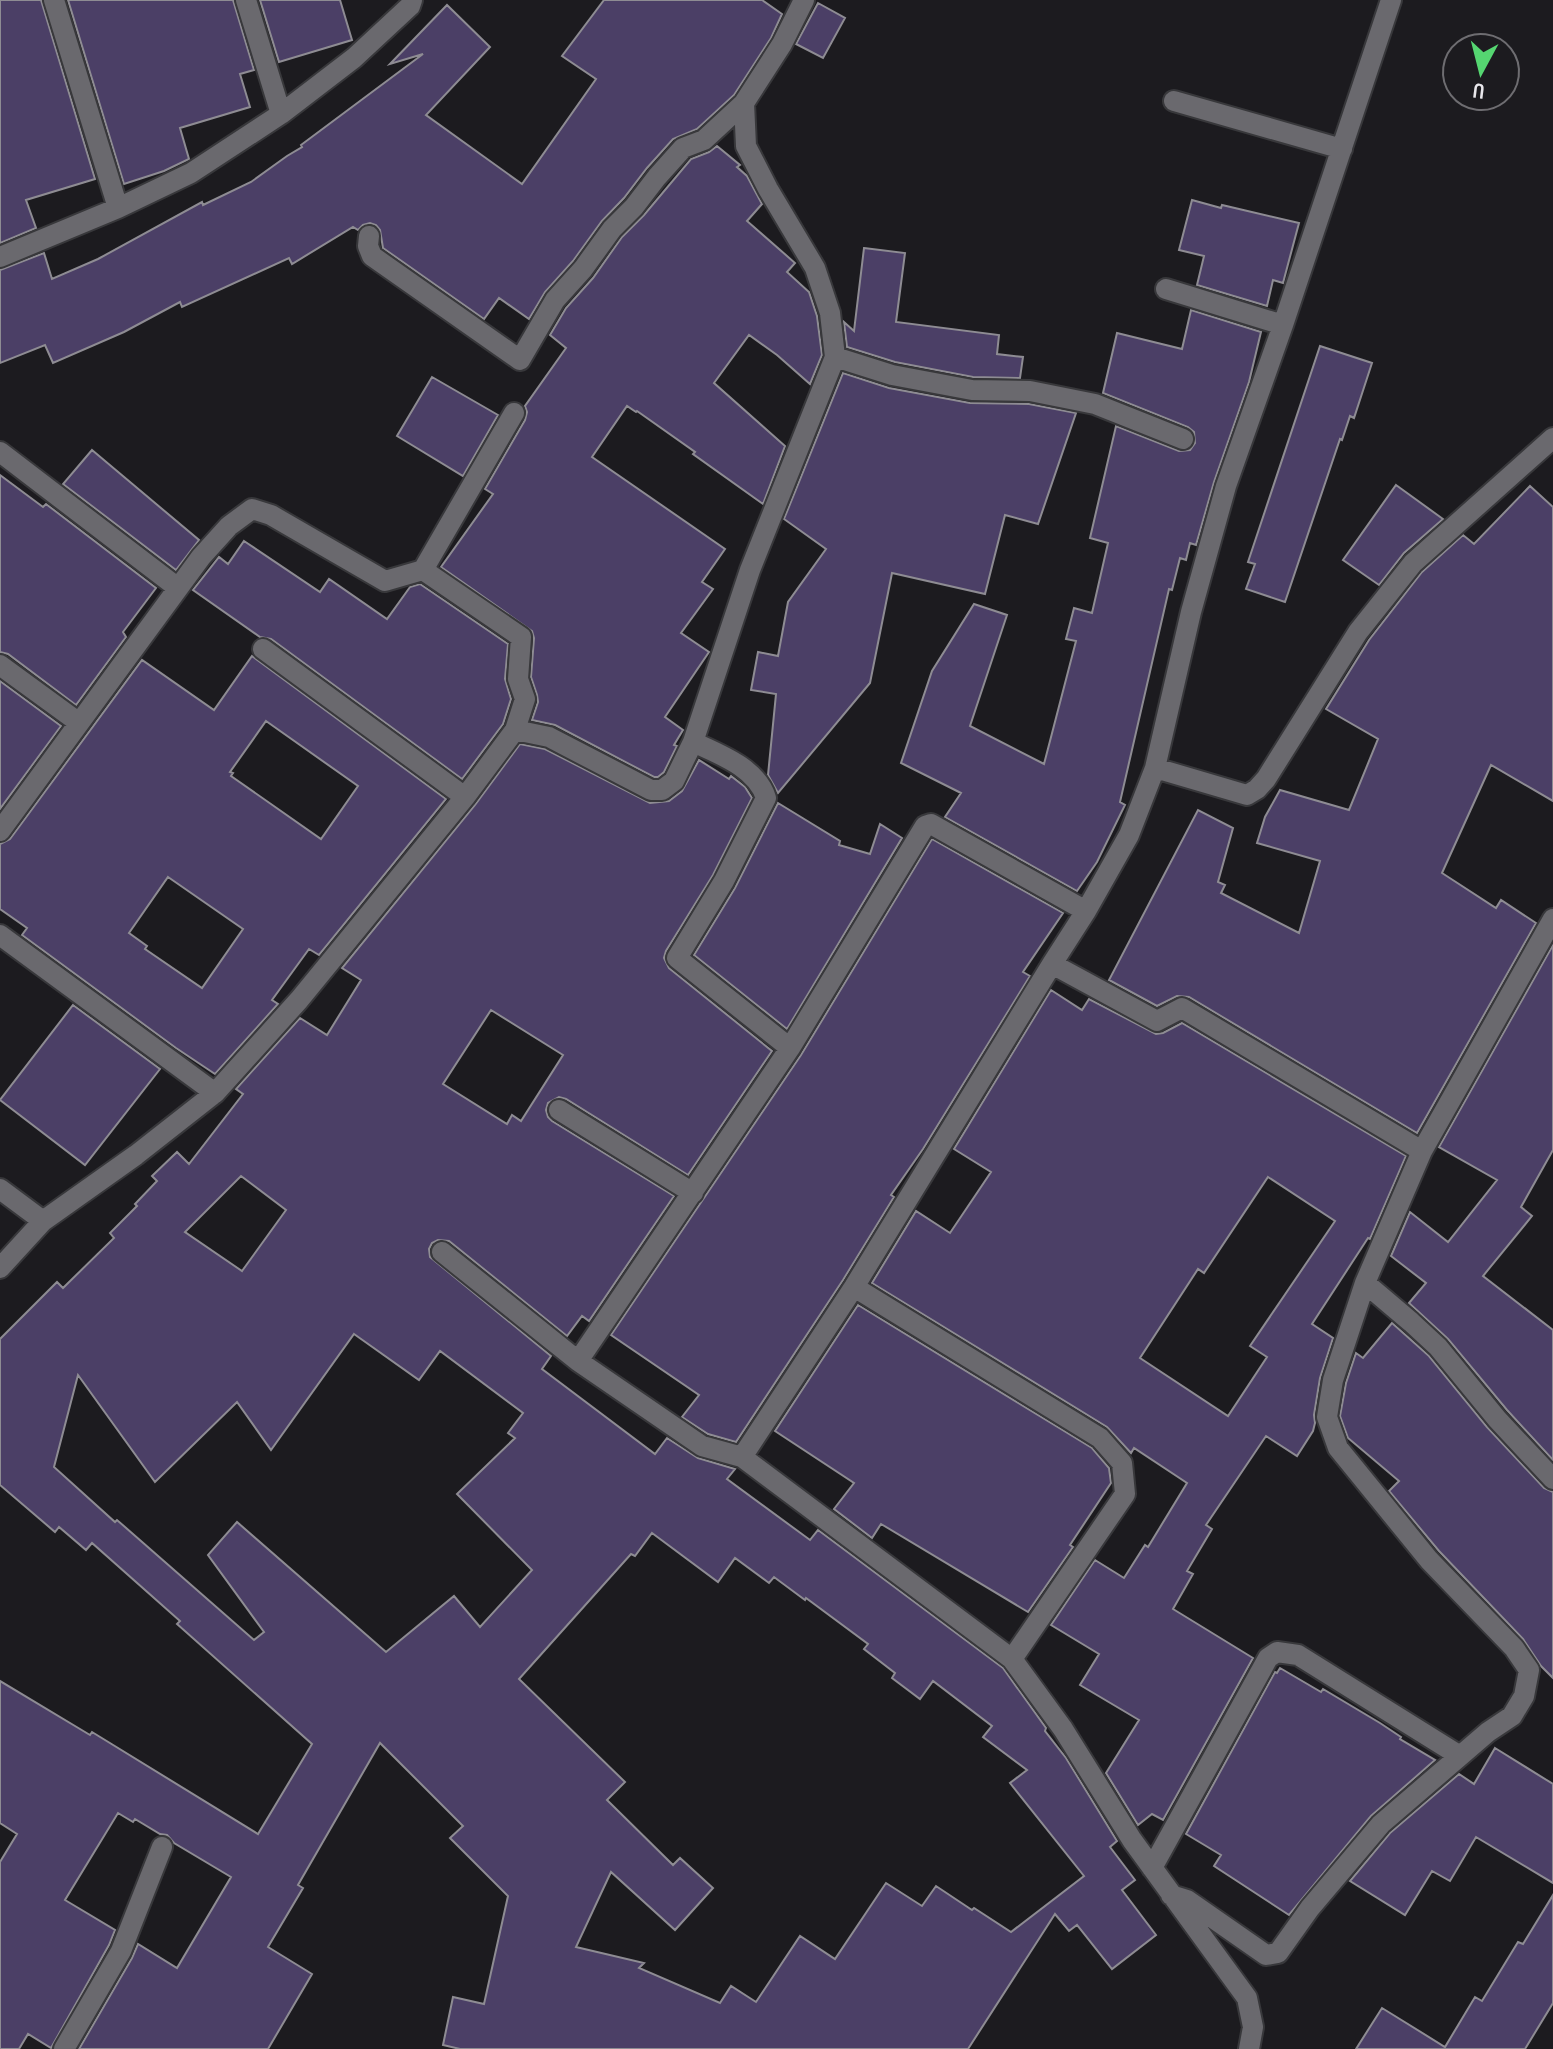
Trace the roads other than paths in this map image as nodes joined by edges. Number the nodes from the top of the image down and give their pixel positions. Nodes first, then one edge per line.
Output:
1 (54, 0) edge
2 (246, 0) edge
3 (412, 0) edge
4 (804, 0) edge
5 (1391, 0) edge
6 (1174, 101) dead end
7 (744, 103) junction
8 (281, 114) junction
9 (1342, 149) junction
10 (118, 208) junction
11 (369, 236) dead end
12 (0, 257) edge
13 (1166, 289) dead end
14 (1283, 325) junction
15 (835, 357) junction
16 (514, 413) dead end
17 (1183, 439) dead end
18 (1552, 439) edge
19 (0, 452) edge
20 (423, 570) junction
21 (178, 588) junction
22 (263, 649) dead end
23 (0, 665) edge
24 (78, 722) junction
25 (515, 730) junction
26 (693, 742) junction
27 (1155, 768) junction
28 (465, 797) junction
29 (0, 831) edge
30 (1086, 911) junction
31 (1551, 926) edge
32 (0, 935) edge
33 (1052, 964) junction
34 (790, 1048) junction
35 (215, 1093) junction
36 (559, 1110) dead end
37 (1422, 1151) junction
38 (0, 1189) edge
39 (693, 1193) junction
40 (43, 1221) junction
41 (442, 1252) dead end
42 (0, 1268) edge
43 (1365, 1283) junction
44 (854, 1287) junction
45 (578, 1361) junction
46 (742, 1457) junction
47 (1553, 1479) edge
48 (1012, 1659) junction
49 (1460, 1756) junction
50 (162, 1847) dead end
51 (1152, 1868) junction
52 (1171, 1895) junction
53 (64, 2049) edge
54 (1249, 2049) edge

1 - 10 street
2 - 8 street
3 - 8 street
4 - 7 street
5 - 9 street
6 - 9 street
7 - 11 street
7 - 15 street
8 - 10 street
9 - 14 street
10 - 12 street
13 - 14 street
14 - 27 street
15 - 17 street
15 - 26 street
16 - 20 street
18 - 27 street
19 - 21 street
20 - 21 street
20 - 25 street
21 - 24 street
22 - 28 street
23 - 24 street
24 - 29 street
25 - 26 street
25 - 28 street
26 - 34 street
27 - 30 street
28 - 35 street
30 - 33 street
30 - 34 street
31 - 37 street
32 - 35 street
33 - 37 street
33 - 44 street
34 - 39 street
35 - 40 street
36 - 39 street
37 - 43 street
38 - 40 street
39 - 45 street
40 - 42 street
41 - 45 street
43 - 47 street
43 - 49 street
44 - 46 street
44 - 48 street
45 - 46 street
46 - 48 street
48 - 51 street
49 - 51 street
49 - 52 street
50 - 53 street
51 - 52 street
52 - 54 street

